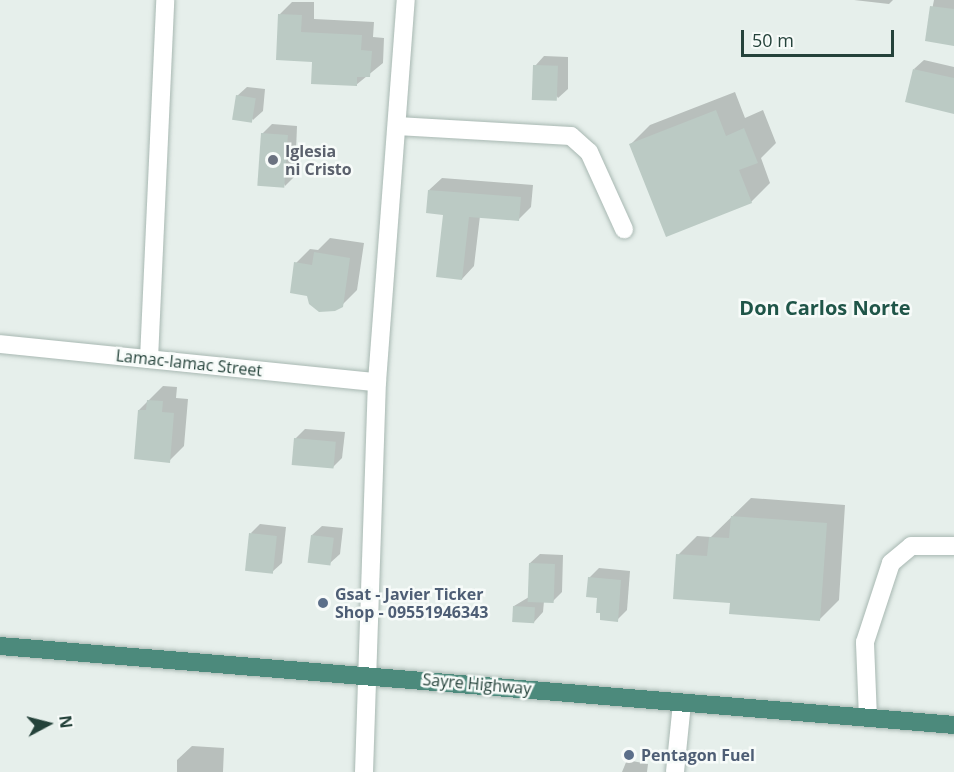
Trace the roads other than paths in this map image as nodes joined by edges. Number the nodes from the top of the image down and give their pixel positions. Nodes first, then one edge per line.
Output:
1 (165, 0) edge
2 (406, 0) edge
3 (396, 126) junction
4 (624, 229) dead end
5 (0, 344) edge
6 (149, 359) junction
7 (377, 382) junction
8 (954, 546) edge
9 (0, 646) edge
10 (370, 674) junction
11 (682, 703) junction
12 (868, 718) junction
13 (954, 725) edge
14 (364, 772) edge
15 (675, 772) edge

1 - 6 street
2 - 3 street
3 - 4 street
3 - 7 street
5 - 6 street, Lamac-lamac Street
6 - 7 street, Lamac-lamac Street
7 - 10 street
8 - 12 street
9 - 10 highway, Sayre Highway
10 - 11 highway, Sayre Highway
10 - 14 street
11 - 12 highway, Sayre Highway
11 - 15 street
12 - 13 highway, Sayre Highway

